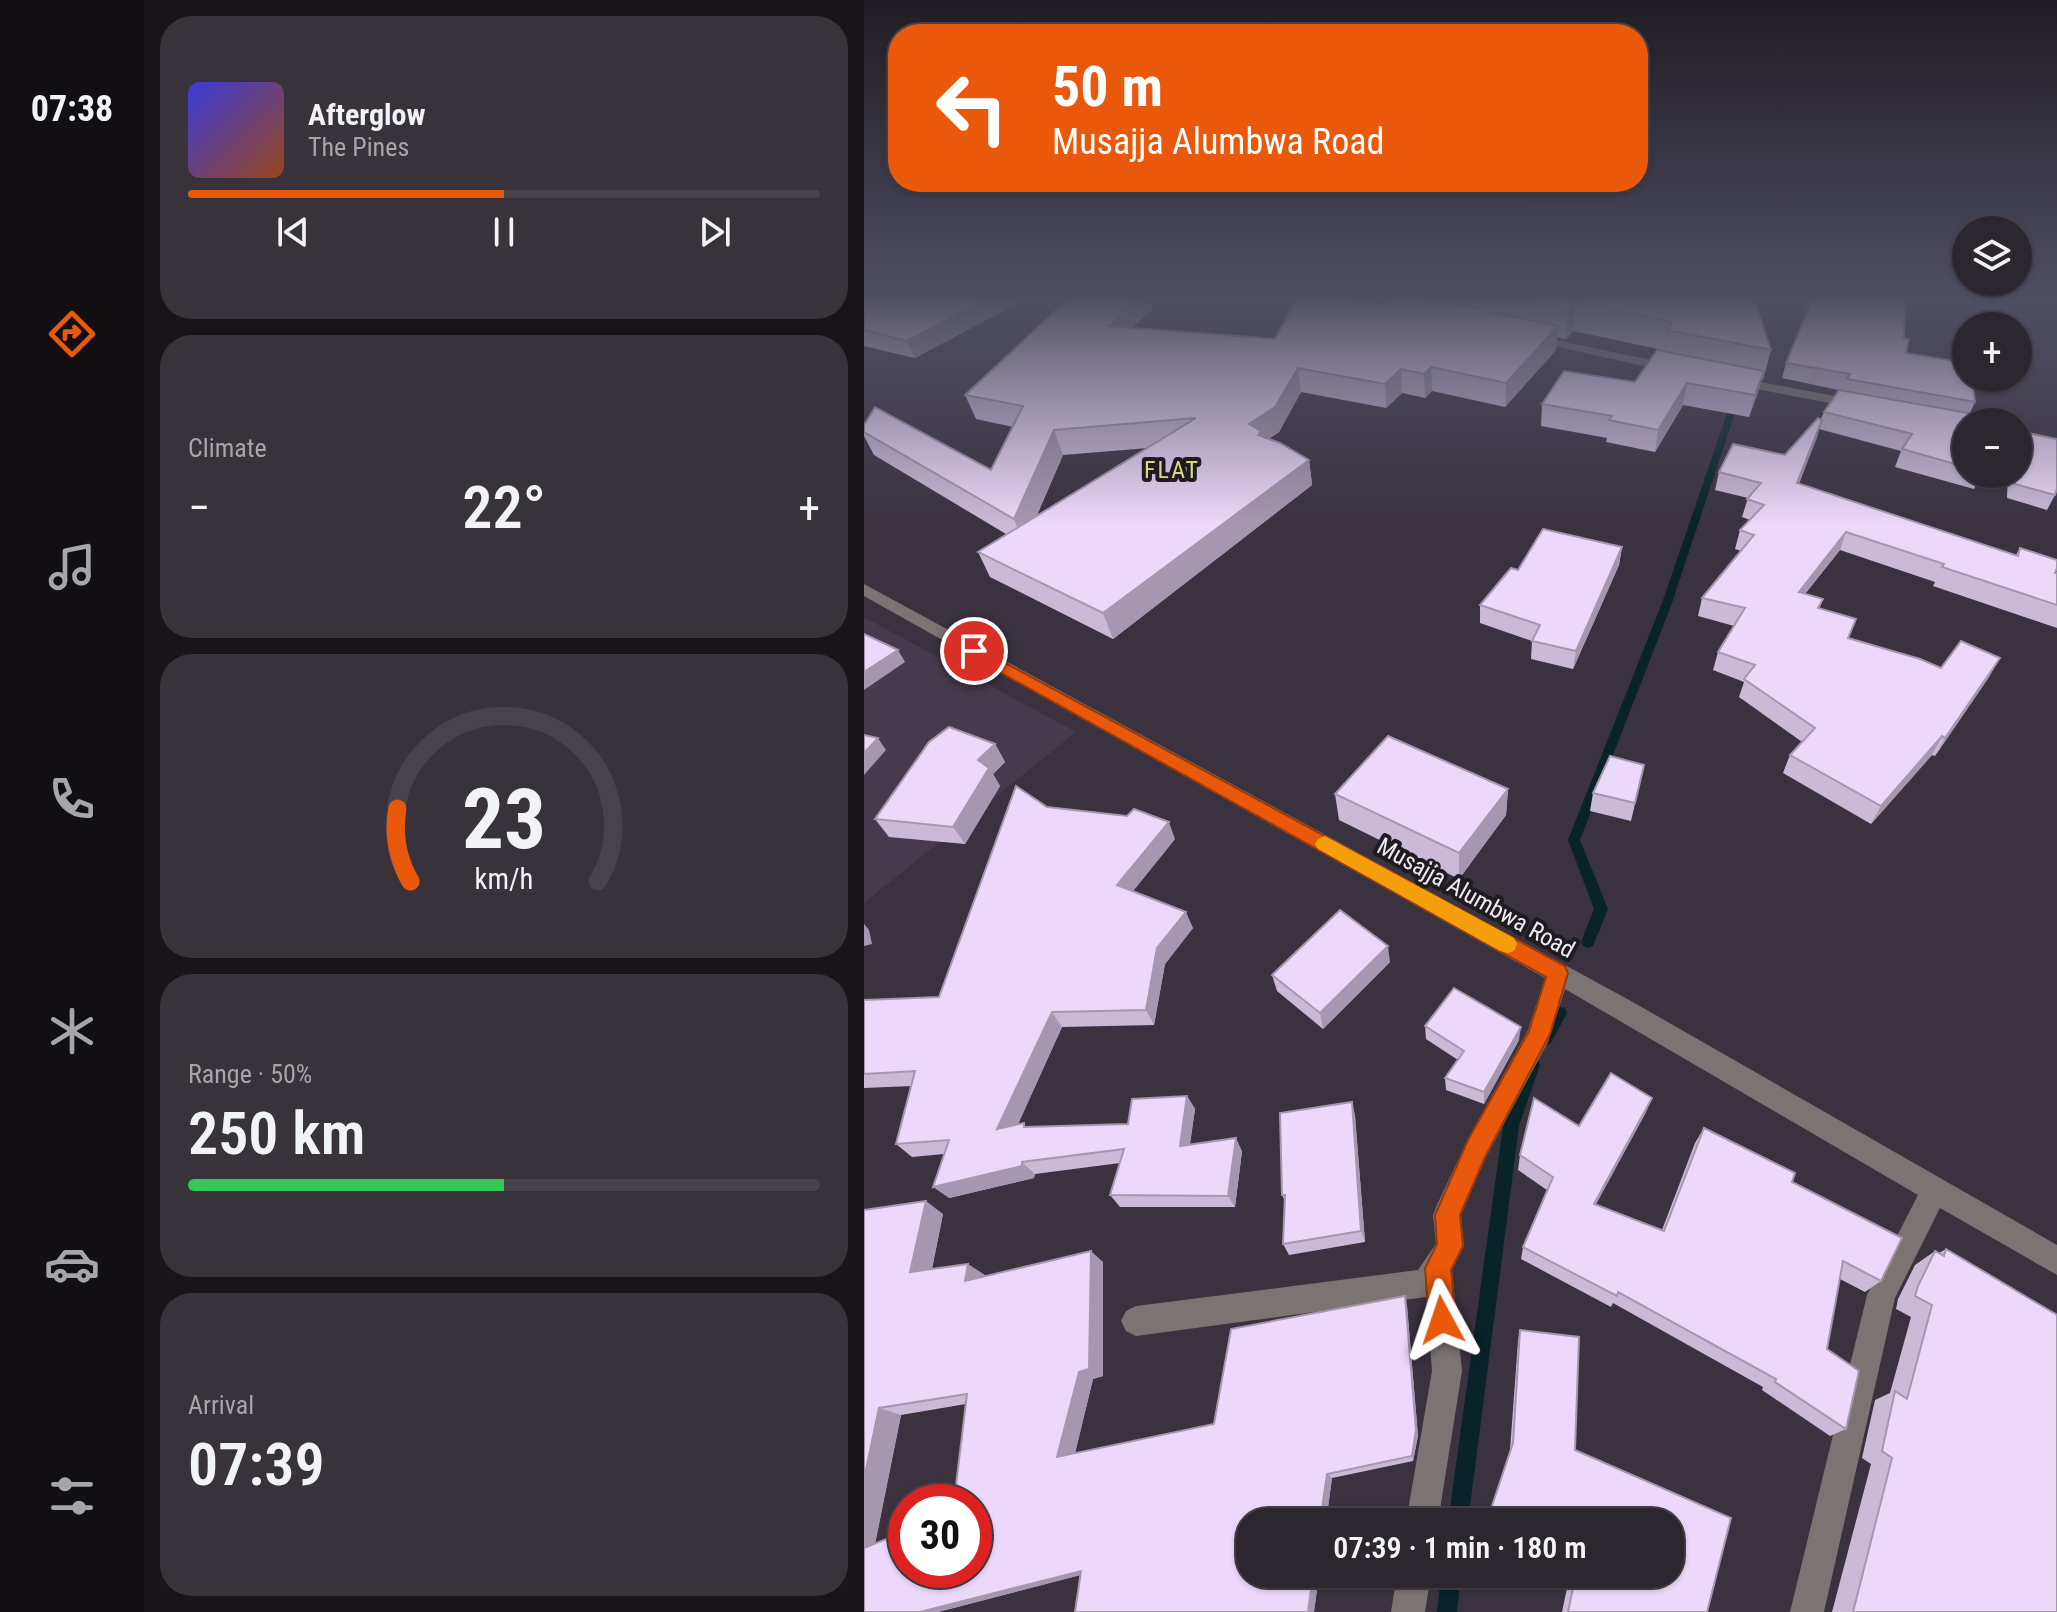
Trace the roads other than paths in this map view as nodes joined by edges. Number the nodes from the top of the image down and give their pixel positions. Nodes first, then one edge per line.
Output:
1 (1721, 379) edge
2 (1867, 406) edge
3 (864, 589) edge
4 (1558, 973) junction
5 (1935, 1190) junction
6 (2057, 1261) edge
7 (1438, 1268) junction
8 (1136, 1321) dead end
9 (1424, 1508) edge
10 (1412, 1588) edge
11 (1408, 1612) edge
12 (1807, 1612) edge

1 - 2 street
3 - 4 street, Musajja Alumbwa Road
4 - 5 street, Musajja Alumbwa Road
4 - 7 street
5 - 6 street, Musajja Alumbwa Road
5 - 12 street
7 - 8 street
7 - 9 street
10 - 11 street

